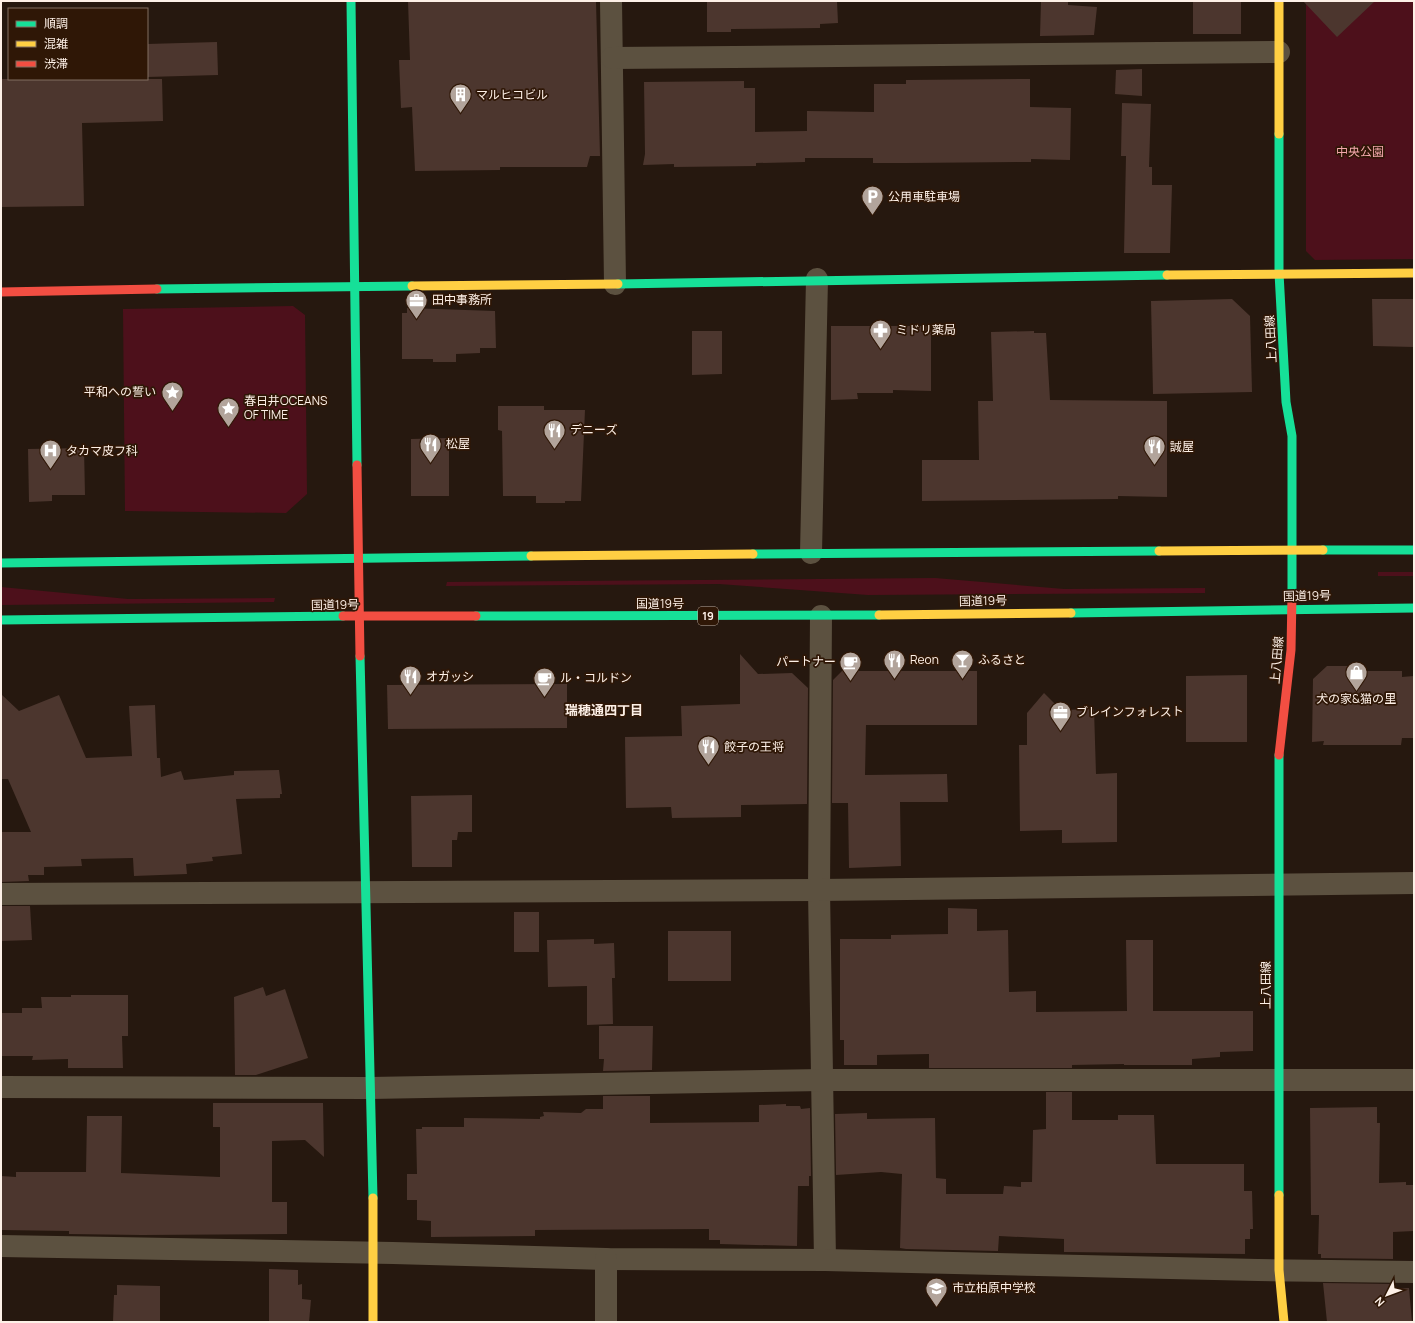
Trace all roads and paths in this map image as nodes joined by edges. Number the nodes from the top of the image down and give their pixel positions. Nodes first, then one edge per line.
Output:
1 (351, 1) edge
2 (611, 1) edge
3 (1279, 1) edge
4 (1279, 52) junction
5 (612, 58) junction
6 (1279, 273) junction
7 (1414, 273) edge
8 (817, 279) junction
9 (615, 284) junction
10 (354, 286) junction
11 (1, 292) edge
12 (1414, 550) edge
13 (1292, 552) junction
14 (811, 553) junction
15 (358, 559) junction
16 (1, 563) edge
17 (1292, 608) junction
18 (1414, 608) edge
19 (359, 616) junction
20 (821, 616) junction
21 (1, 620) edge
22 (1414, 884) edge
23 (1279, 886) junction
24 (819, 890) junction
25 (365, 893) junction
26 (1, 894) edge
27 (1278, 1079) junction
28 (822, 1080) junction
29 (1414, 1080) edge
30 (1, 1087) edge
31 (370, 1088) junction
32 (1, 1246) edge
33 (374, 1253) junction
34 (606, 1259) junction
35 (825, 1260) junction
36 (1279, 1270) junction
37 (1414, 1272) edge
38 (373, 1322) edge
39 (606, 1322) edge
40 (1284, 1322) edge

1 - 10 main road
2 - 5 street
3 - 4 main road, 上八田線
4 - 5 street
4 - 6 main road, 上八田線
5 - 9 street
6 - 7 main road
6 - 8 main road
6 - 13 main road, 上八田線
8 - 9 main road
8 - 14 street
9 - 10 main road
10 - 11 main road
10 - 15 main road
12 - 13 main road
13 - 14 main road
13 - 17 main road, 上八田線
14 - 15 main road
15 - 16 main road
15 - 19 main road
17 - 18 main road, 国道19号 / 19
17 - 20 main road, 国道19号 / 19
17 - 23 main road, 上八田線
19 - 20 main road, 国道19号 / 19
19 - 21 main road, 国道19号 / 19
19 - 25 main road
20 - 24 street
22 - 23 street
23 - 24 street
23 - 27 main road, 上八田線
24 - 25 street
24 - 28 street
25 - 26 street
25 - 31 main road
27 - 28 street
27 - 29 street
27 - 36 main road, 上八田線
28 - 31 street
28 - 35 street
30 - 31 street
31 - 33 main road
32 - 33 street
33 - 34 street
33 - 38 main road
34 - 35 street
34 - 39 street
35 - 36 street
36 - 37 street
36 - 40 main road, 上八田線

